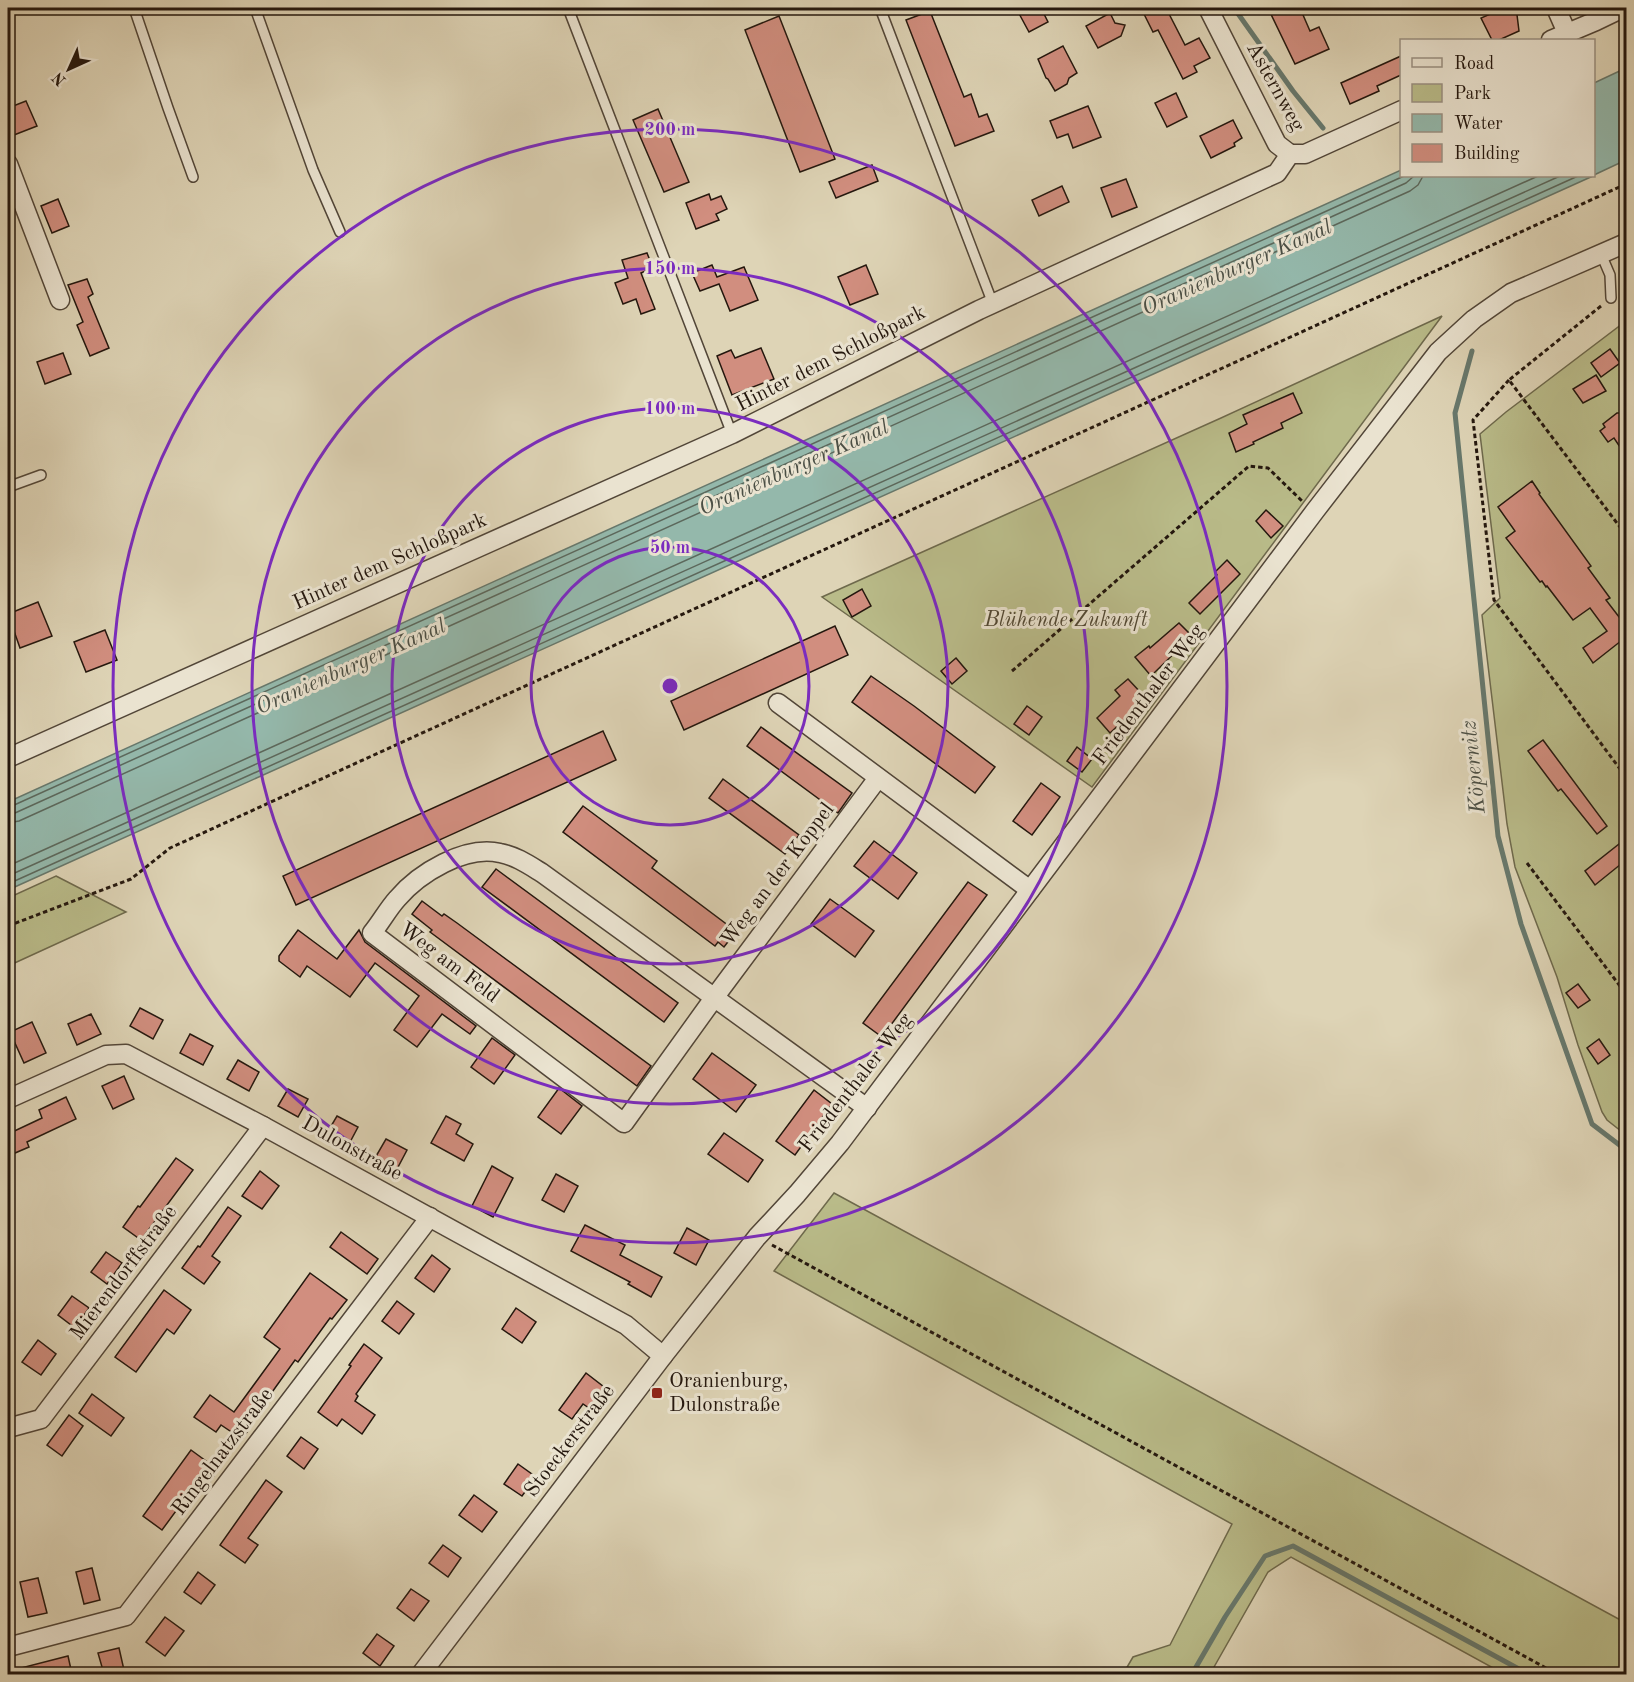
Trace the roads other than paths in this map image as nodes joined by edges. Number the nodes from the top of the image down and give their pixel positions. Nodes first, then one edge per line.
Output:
1 (134, 8) edge
2 (255, 8) edge
3 (568, 8) edge
4 (880, 8) edge
5 (1208, 8) edge
6 (1556, 8) edge
7 (1623, 8) edge
8 (1559, 37) edge
9 (1400, 110) edge
10 (1290, 154) junction
11 (8, 164) edge
12 (193, 177) dead end
13 (340, 232) dead end
14 (1626, 243) edge
15 (1601, 254) junction
16 (1611, 298) road end
17 (60, 300) dead end
18 (993, 304) junction
19 (732, 434) junction
20 (41, 475) dead end
21 (8, 487) edge
22 (778, 704) dead end
23 (8, 758) edge
24 (879, 778) junction
25 (1030, 890) junction
26 (714, 998) junction
27 (8, 1099) edge
28 (867, 1108) junction
29 (263, 1126) junction
30 (430, 1217) junction
31 (758, 1237) joint
32 (663, 1356) junction
33 (8, 1428) edge
34 (8, 1647) edge
35 (421, 1674) edge

1 - 12 lane
2 - 13 lane
3 - 19 lane
4 - 18 lane
5 - 10 street, Asternweg
6 - 8 street
7 - 8 street
9 - 10 street
10 - 18 street, Hinter dem Schloßpark
11 - 17 street
14 - 15 street, Friedenthaler Weg
15 - 16 lane
15 - 25 street, Friedenthaler Weg
18 - 19 street, Hinter dem Schloßpark
19 - 23 street, Hinter dem Schloßpark
20 - 21 lane
22 - 24 street
24 - 25 street
24 - 26 street, Weg an der Koppel
25 - 28 street, Friedenthaler Weg
26 - 26 street, Weg am Feld
26 - 28 street, Weg am Feld
27 - 29 street, Dulonstraße
28 - 31 street, Friedenthaler Weg
29 - 30 street, Dulonstraße
29 - 33 street, Mierendorffstraße
30 - 32 street, Dulonstraße
30 - 34 street, Ringelnatzstraße
31 - 32 street, Stoeckerstraße
32 - 35 street, Stoeckerstraße

